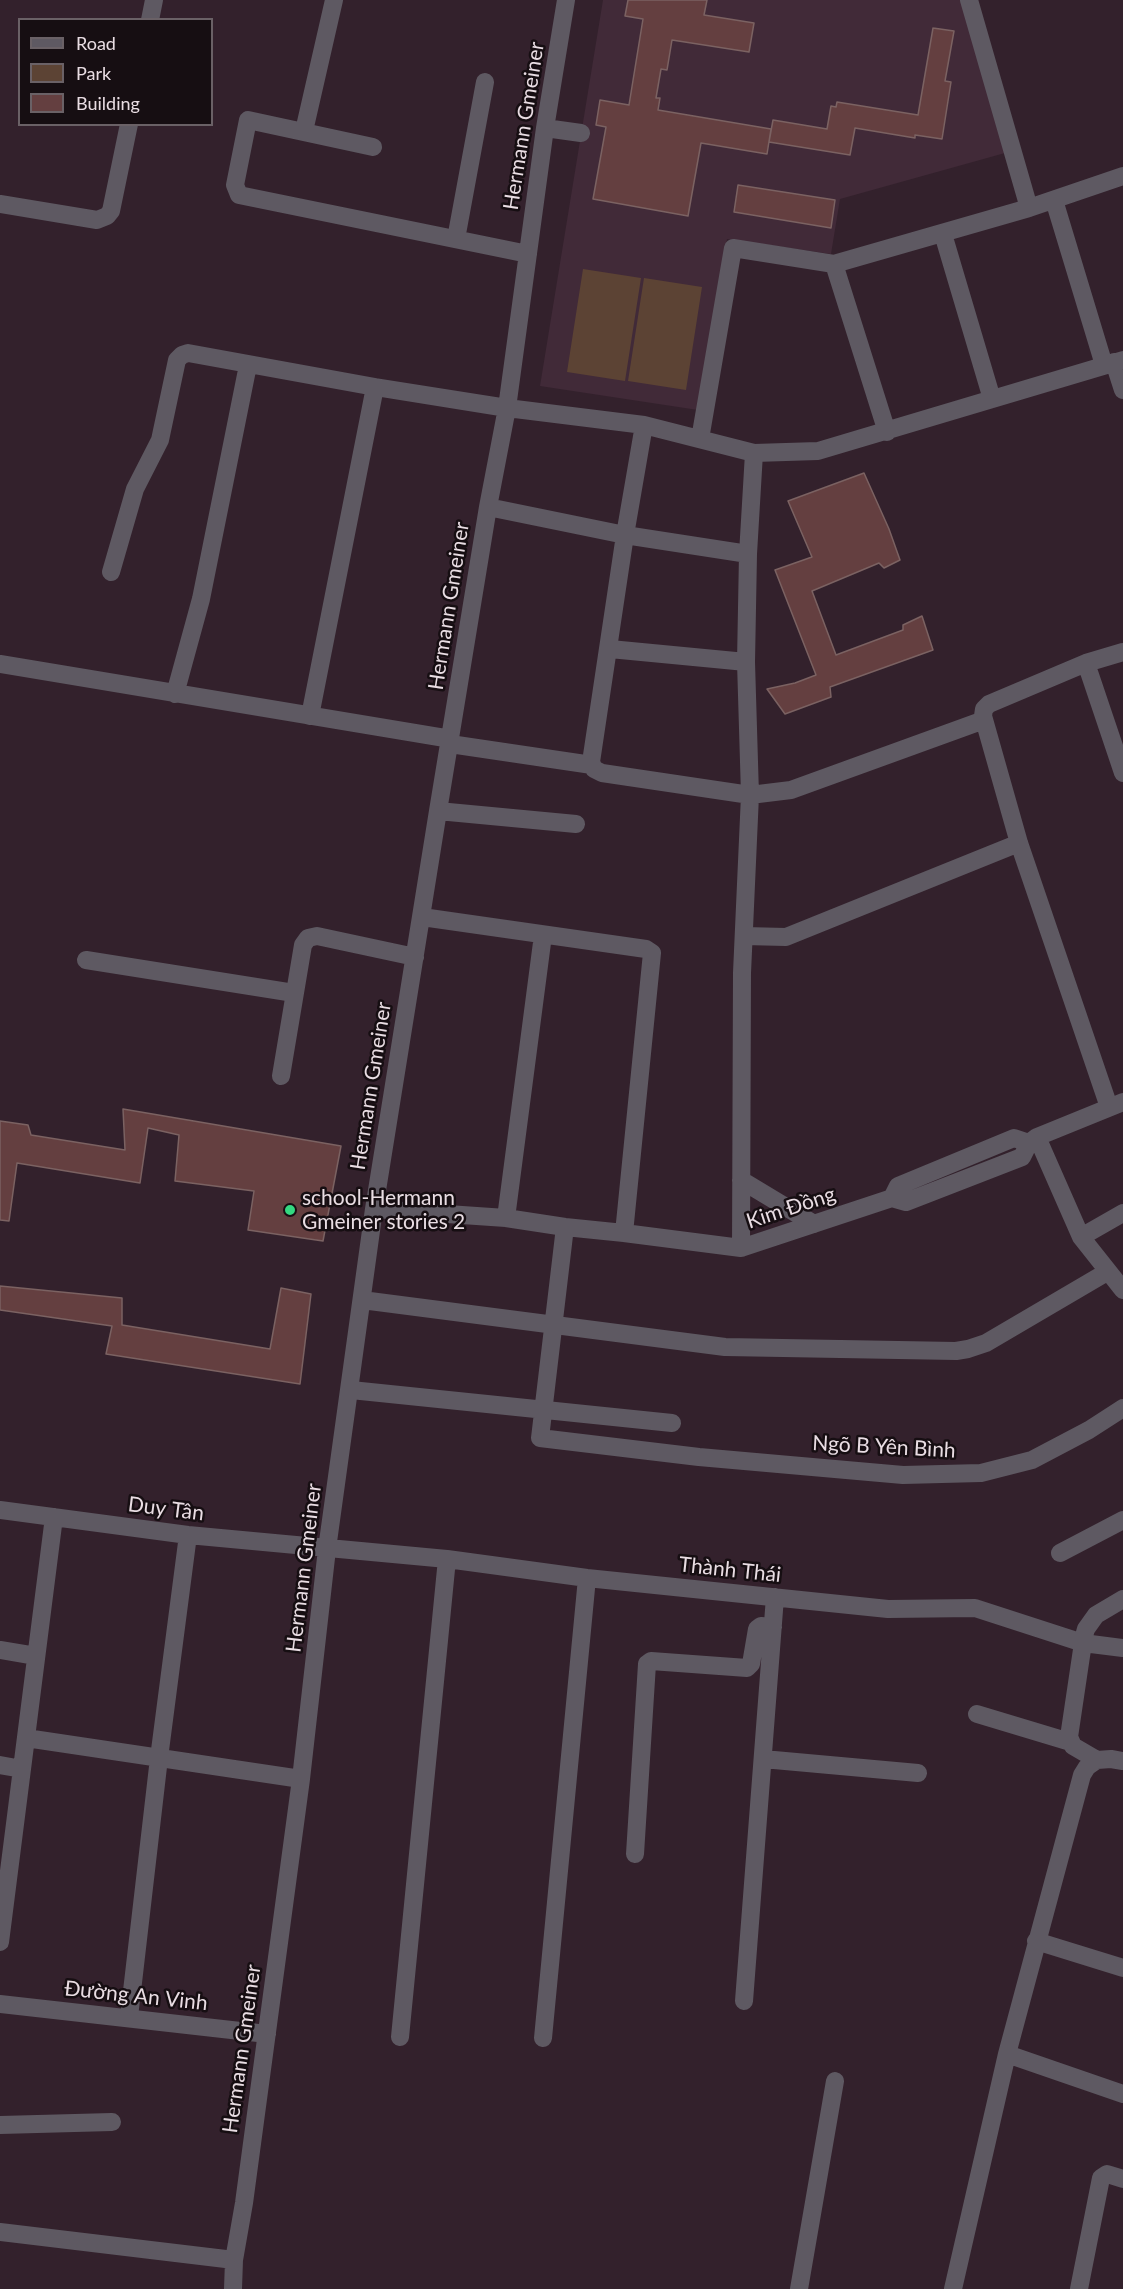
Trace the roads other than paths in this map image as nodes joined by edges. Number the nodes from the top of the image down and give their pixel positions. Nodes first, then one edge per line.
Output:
1 (154, 0) edge
2 (334, 0) edge
3 (566, 0) edge
4 (969, 0) edge
5 (150, 18) edge
6 (485, 82) dead end
7 (129, 126) edge
8 (545, 128) junction
9 (304, 131) junction
10 (581, 133) dead end
11 (373, 147) dead end
12 (1123, 176) edge
13 (1054, 200) junction
14 (0, 204) edge
15 (1029, 208) junction
16 (943, 234) junction
17 (456, 239) junction
18 (528, 254) junction
19 (834, 264) junction
20 (1114, 362) edge
21 (248, 365) junction
22 (375, 387) junction
23 (1123, 390) edge
24 (992, 399) junction
25 (507, 408) junction
26 (644, 425) junction
27 (887, 432) junction
28 (700, 439) junction
29 (754, 453) junction
30 (488, 507) junction
31 (625, 535) junction
32 (748, 554) junction
33 (111, 572) dead end
34 (610, 649) junction
35 (1123, 651) edge
36 (746, 662) junction
37 (1086, 663) junction
38 (0, 664) edge
39 (175, 694) junction
40 (310, 716) junction
41 (984, 720) junction
42 (450, 741) junction
43 (592, 765) junction
44 (1123, 773) edge
45 (750, 795) junction
46 (438, 811) junction
47 (576, 824) dead end
48 (1019, 843) junction
49 (422, 917) junction
50 (543, 935) junction
51 (744, 936) junction
52 (415, 957) junction
53 (86, 960) dead end
54 (294, 993) junction
55 (281, 1076) dead end
56 (1116, 1104) edge
57 (1033, 1140) junction
58 (969, 1156) junction
59 (976, 1175) junction
60 (741, 1180) junction
61 (892, 1198) junction
62 (374, 1209) junction
63 (1123, 1214) edge
64 (506, 1218) junction
65 (813, 1224) junction
66 (564, 1227) junction
67 (624, 1233) junction
68 (1081, 1237) junction
69 (741, 1248) junction
70 (1107, 1272) junction
71 (1123, 1290) edge
72 (362, 1300) junction
73 (553, 1324) junction
74 (351, 1389) junction
75 (1123, 1408) edge
76 (542, 1411) junction
77 (672, 1423) dead end
78 (0, 1510) edge
79 (54, 1517) junction
80 (1123, 1520) edge
81 (188, 1535) junction
82 (327, 1549) junction
83 (1060, 1553) dead end
84 (447, 1559) junction
85 (587, 1578) junction
86 (774, 1598) junction
87 (1123, 1599) edge
88 (773, 1627) junction
89 (1083, 1643) junction
90 (1123, 1648) edge
91 (0, 1650) edge
92 (36, 1656) junction
93 (977, 1714) dead end
94 (26, 1738) junction
95 (1070, 1742) junction
96 (159, 1758) junction
97 (763, 1759) junction
98 (1097, 1760) junction
99 (1123, 1761) edge
100 (0, 1765) edge
101 (22, 1769) junction
102 (918, 1773) dead end
103 (301, 1779) junction
104 (635, 1854) dead end
105 (3, 1888) edge
106 (1036, 1941) junction
107 (0, 1942) edge
108 (1123, 1968) edge
109 (744, 2001) dead end
110 (0, 2004) edge
111 (129, 2017) junction
112 (267, 2034) junction
113 (400, 2037) dead end
114 (543, 2038) dead end
115 (1007, 2054) junction
116 (835, 2081) dead end
117 (1123, 2094) edge
118 (112, 2122) dead end
119 (0, 2125) edge
120 (1123, 2179) edge
121 (0, 2232) edge
122 (234, 2260) junction
123 (233, 2289) edge
124 (799, 2289) edge
125 (953, 2289) edge
126 (1079, 2289) edge

1 - 5 street
2 - 9 street
3 - 8 street, Hermann Gmeiner
4 - 15 street
6 - 17 street
7 - 14 street
8 - 10 street
8 - 18 street, Hermann Gmeiner
9 - 11 street
9 - 17 street
12 - 13 street
13 - 15 street
13 - 20 street
15 - 16 street
16 - 19 street
16 - 24 street
17 - 18 street
18 - 25 street, Hermann Gmeiner
19 - 27 street
19 - 28 street
20 - 23 street
20 - 24 street
21 - 22 street
21 - 33 street
21 - 39 street
22 - 25 street
22 - 40 street
24 - 27 street
25 - 26 street
25 - 30 street, Hermann Gmeiner
26 - 28 street
26 - 31 street
27 - 29 street
28 - 29 street
29 - 32 street
30 - 31 street
30 - 42 street, Hermann Gmeiner
31 - 32 street
31 - 34 street
32 - 36 street
34 - 36 street
34 - 43 street
35 - 37 street
36 - 45 street
37 - 41 street
37 - 44 street
38 - 39 street
39 - 40 street
40 - 42 street
41 - 45 street
41 - 48 street
42 - 43 street
42 - 46 street, Hermann Gmeiner
43 - 45 street
45 - 51 street
46 - 47 street
46 - 49 street, Hermann Gmeiner
48 - 51 street
48 - 56 street
49 - 50 street
49 - 52 street, Hermann Gmeiner
50 - 64 street
50 - 67 street
51 - 60 street
52 - 54 street
52 - 62 street, Hermann Gmeiner
53 - 54 street
54 - 55 street
56 - 57 street, Kim Đồng
57 - 58 street, Kim Đồng
57 - 59 street
57 - 68 street
58 - 59 street
58 - 61 street, Kim Đồng
59 - 61 street
60 - 65 street
60 - 69 street
61 - 65 street, Kim Đồng
62 - 64 street, Kim Đồng
62 - 72 street, Hermann Gmeiner
63 - 68 street
64 - 66 street, Kim Đồng
65 - 69 street, Kim Đồng
66 - 67 street, Kim Đồng
66 - 73 street
67 - 69 street, Kim Đồng
68 - 70 street
70 - 71 street
70 - 73 street
72 - 73 street
72 - 74 street, Hermann Gmeiner
73 - 76 street
74 - 76 street
74 - 82 street, Hermann Gmeiner
75 - 76 street, Ngõ B Yên Bình
76 - 77 street
78 - 79 street, Duy Tân
79 - 81 street, Duy Tân
79 - 92 street
80 - 83 street
81 - 82 street, Duy Tân
81 - 96 street
82 - 84 street, Thành Thái
82 - 103 street, Hermann Gmeiner
84 - 85 street, Thành Thái
84 - 113 street
85 - 86 street, Thành Thái
85 - 114 street
86 - 88 street
86 - 89 street, Thành Thái
87 - 89 street
88 - 97 street
88 - 104 street
89 - 90 street, Thành Thái
89 - 95 street
91 - 92 street
92 - 94 street
93 - 95 street
94 - 96 street
94 - 101 street
95 - 98 street
96 - 103 street
96 - 111 street
97 - 102 street
97 - 109 street
98 - 99 street
98 - 106 street
100 - 101 street
101 - 105 street
103 - 112 street, Hermann Gmeiner
105 - 107 street
106 - 108 street
106 - 115 street
110 - 111 street, Đường An Vinh
111 - 112 street, Đường An Vinh
112 - 122 street, Hermann Gmeiner
115 - 117 street
115 - 125 street
116 - 124 street
118 - 119 street
120 - 126 street
121 - 122 street
122 - 123 street, Hermann Gmeiner

